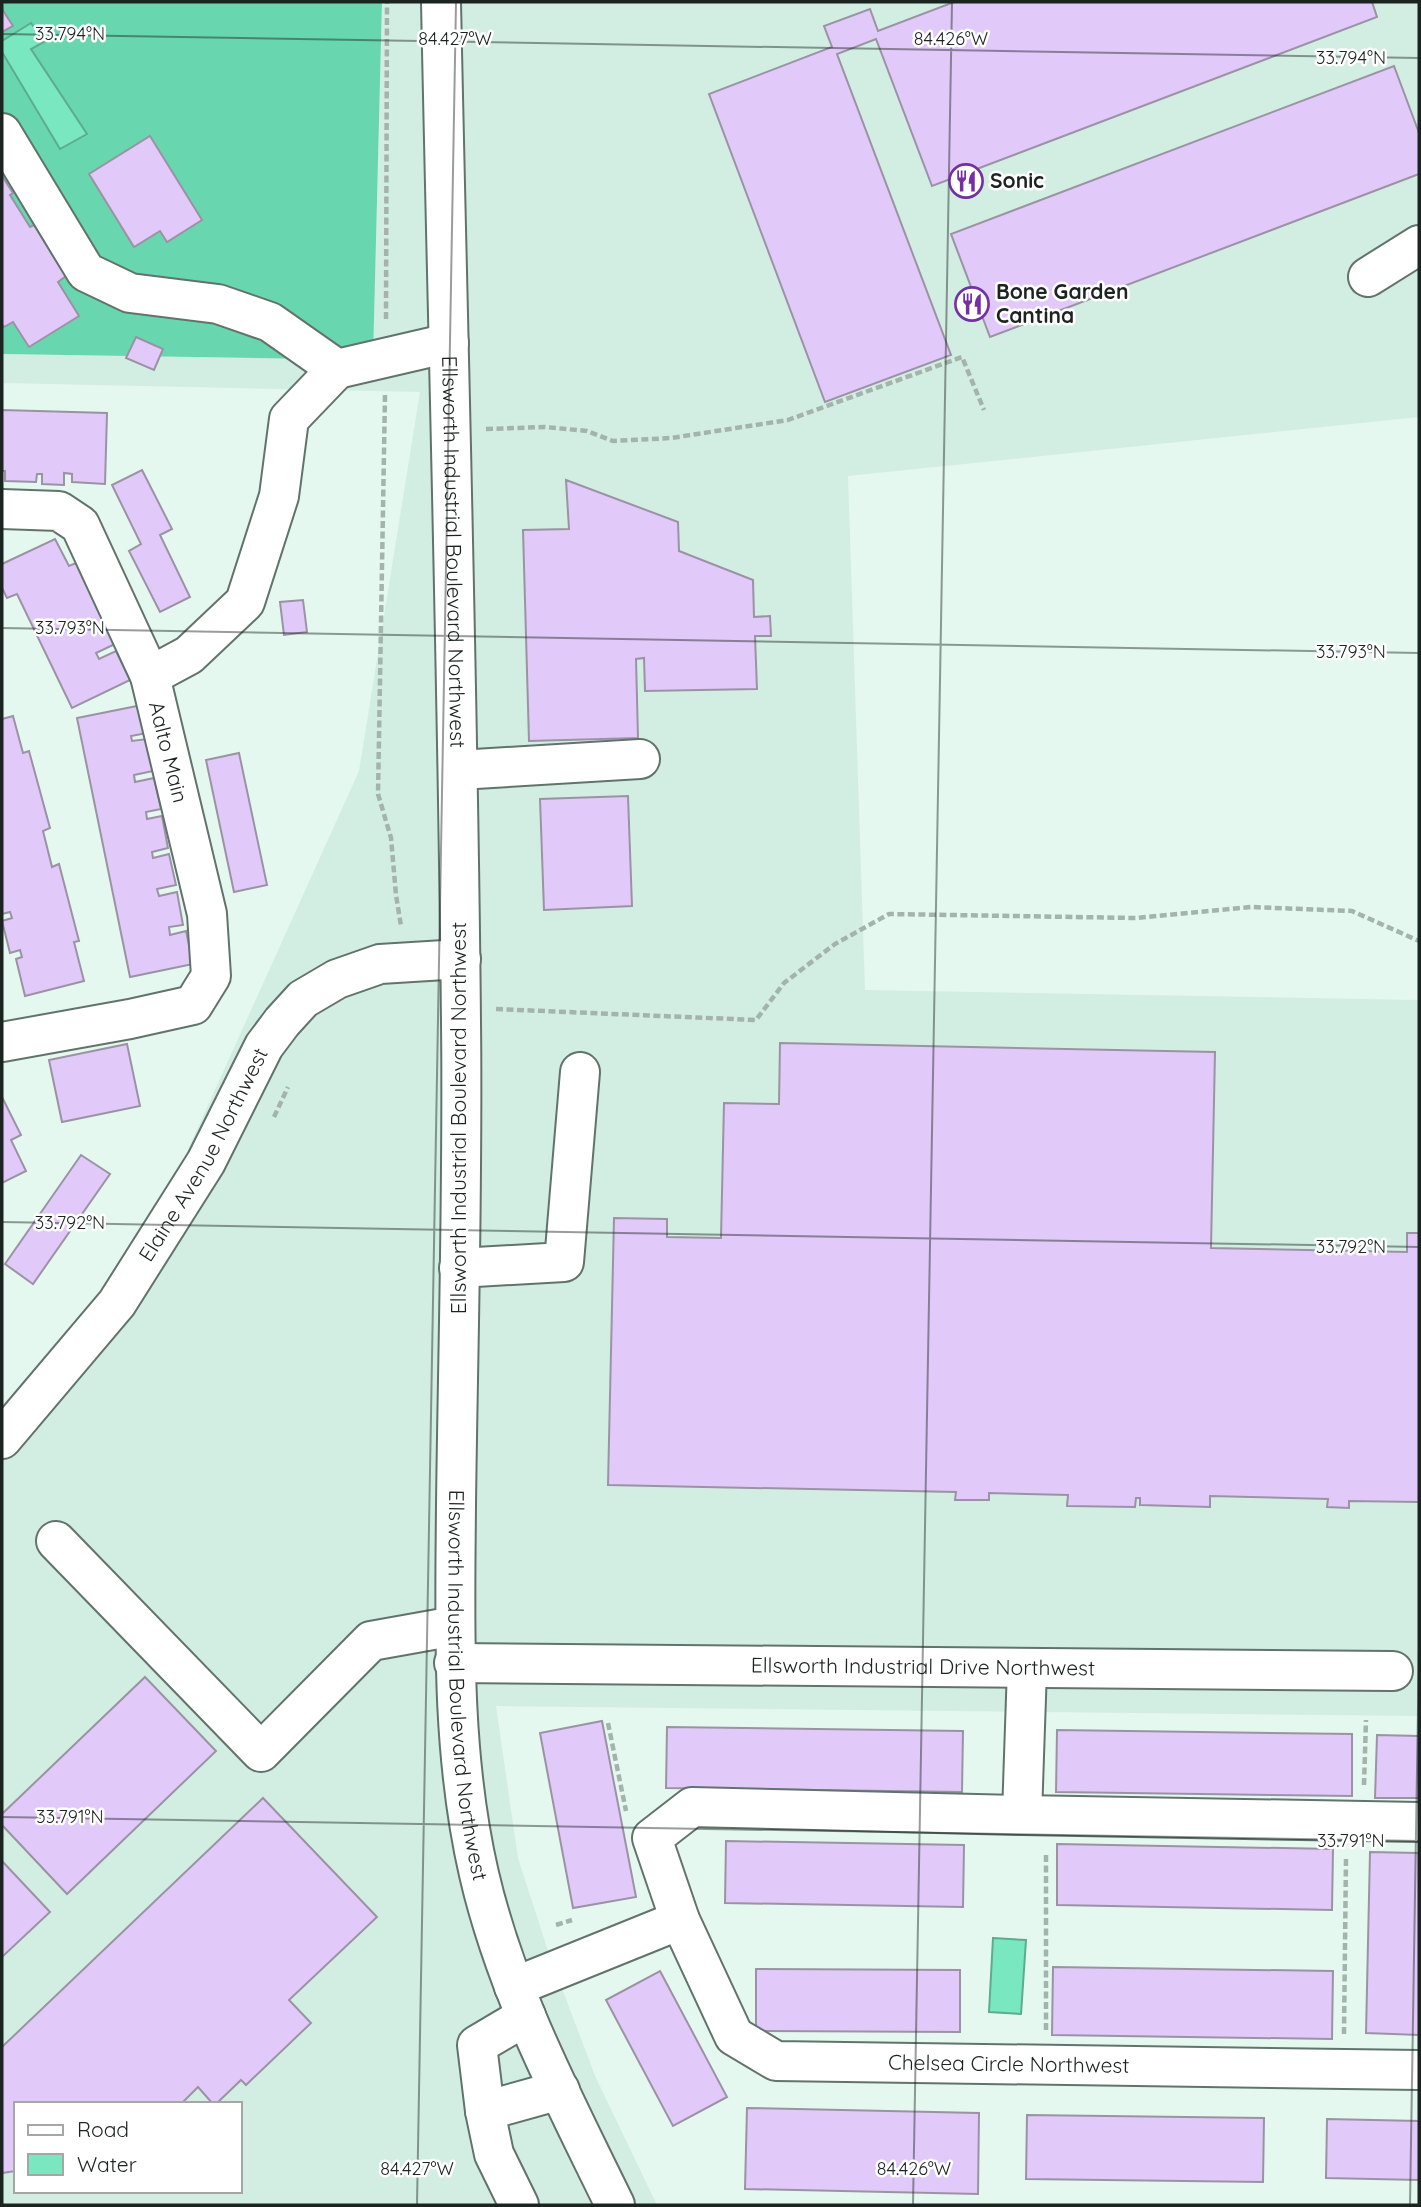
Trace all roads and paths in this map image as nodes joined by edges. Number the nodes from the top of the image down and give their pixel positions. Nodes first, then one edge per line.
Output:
1 (441, 2) edge
2 (2, 133) edge
3 (1419, 245) edge
4 (1368, 277) dead end
5 (449, 343) junction
6 (337, 369) junction
7 (984, 410) dead end
8 (451, 431) junction
9 (2, 509) edge
10 (150, 676) junction
11 (640, 759) dead end
12 (459, 770) junction
13 (1419, 941) edge
14 (461, 959) junction
15 (461, 1005) junction
16 (2, 1039) edge
17 (580, 1072) dead end
18 (459, 1268) junction
19 (2, 1439) edge
20 (56, 1541) dead end
21 (455, 1644) junction
22 (1027, 1668) junction
23 (1392, 1671) dead end
24 (1366, 1720) dead end
25 (1364, 1794) dead end
26 (1419, 1822) edge
27 (1034, 1828) junction
28 (1346, 1846) dead end
29 (680, 1920) junction
30 (520, 2001) junction
31 (1046, 2042) dead end
32 (1344, 2046) dead end
33 (1419, 2070) edge
34 (560, 2090) junction
35 (485, 2111) junction
36 (519, 2205) edge
37 (615, 2205) edge

1 - 5 street, Ellsworth Industrial Boulevard Northwest
2 - 6 street
3 - 4 street
5 - 6 street
5 - 8 street, Ellsworth Industrial Boulevard Northwest
6 - 10 street, Aalto Main
7 - 8 path
8 - 12 street, Ellsworth Industrial Boulevard Northwest
9 - 10 street
10 - 16 street, Aalto Main
11 - 12 street
12 - 14 street, Ellsworth Industrial Boulevard Northwest
13 - 15 path
14 - 15 street, Ellsworth Industrial Boulevard Northwest
14 - 19 street, Elaine Avenue Northwest
15 - 18 street, Ellsworth Industrial Boulevard Northwest
17 - 18 street
18 - 21 street, Ellsworth Industrial Boulevard Northwest
20 - 21 street, Ellsworth Industrial Drive Northwest
21 - 22 street, Ellsworth Industrial Drive Northwest
21 - 30 street, Ellsworth Industrial Boulevard Northwest
22 - 23 street, Ellsworth Industrial Drive Northwest
22 - 27 street
24 - 25 path
26 - 27 street, Chelsea Circle Northwest
27 - 29 street, Chelsea Circle Northwest
27 - 31 path
28 - 32 path
29 - 30 street
29 - 33 street, Chelsea Circle Northwest
30 - 34 street, Ellsworth Industrial Boulevard Northwest
30 - 35 street
34 - 35 street
34 - 37 street, Ellsworth Industrial Boulevard Northwest
35 - 36 street

